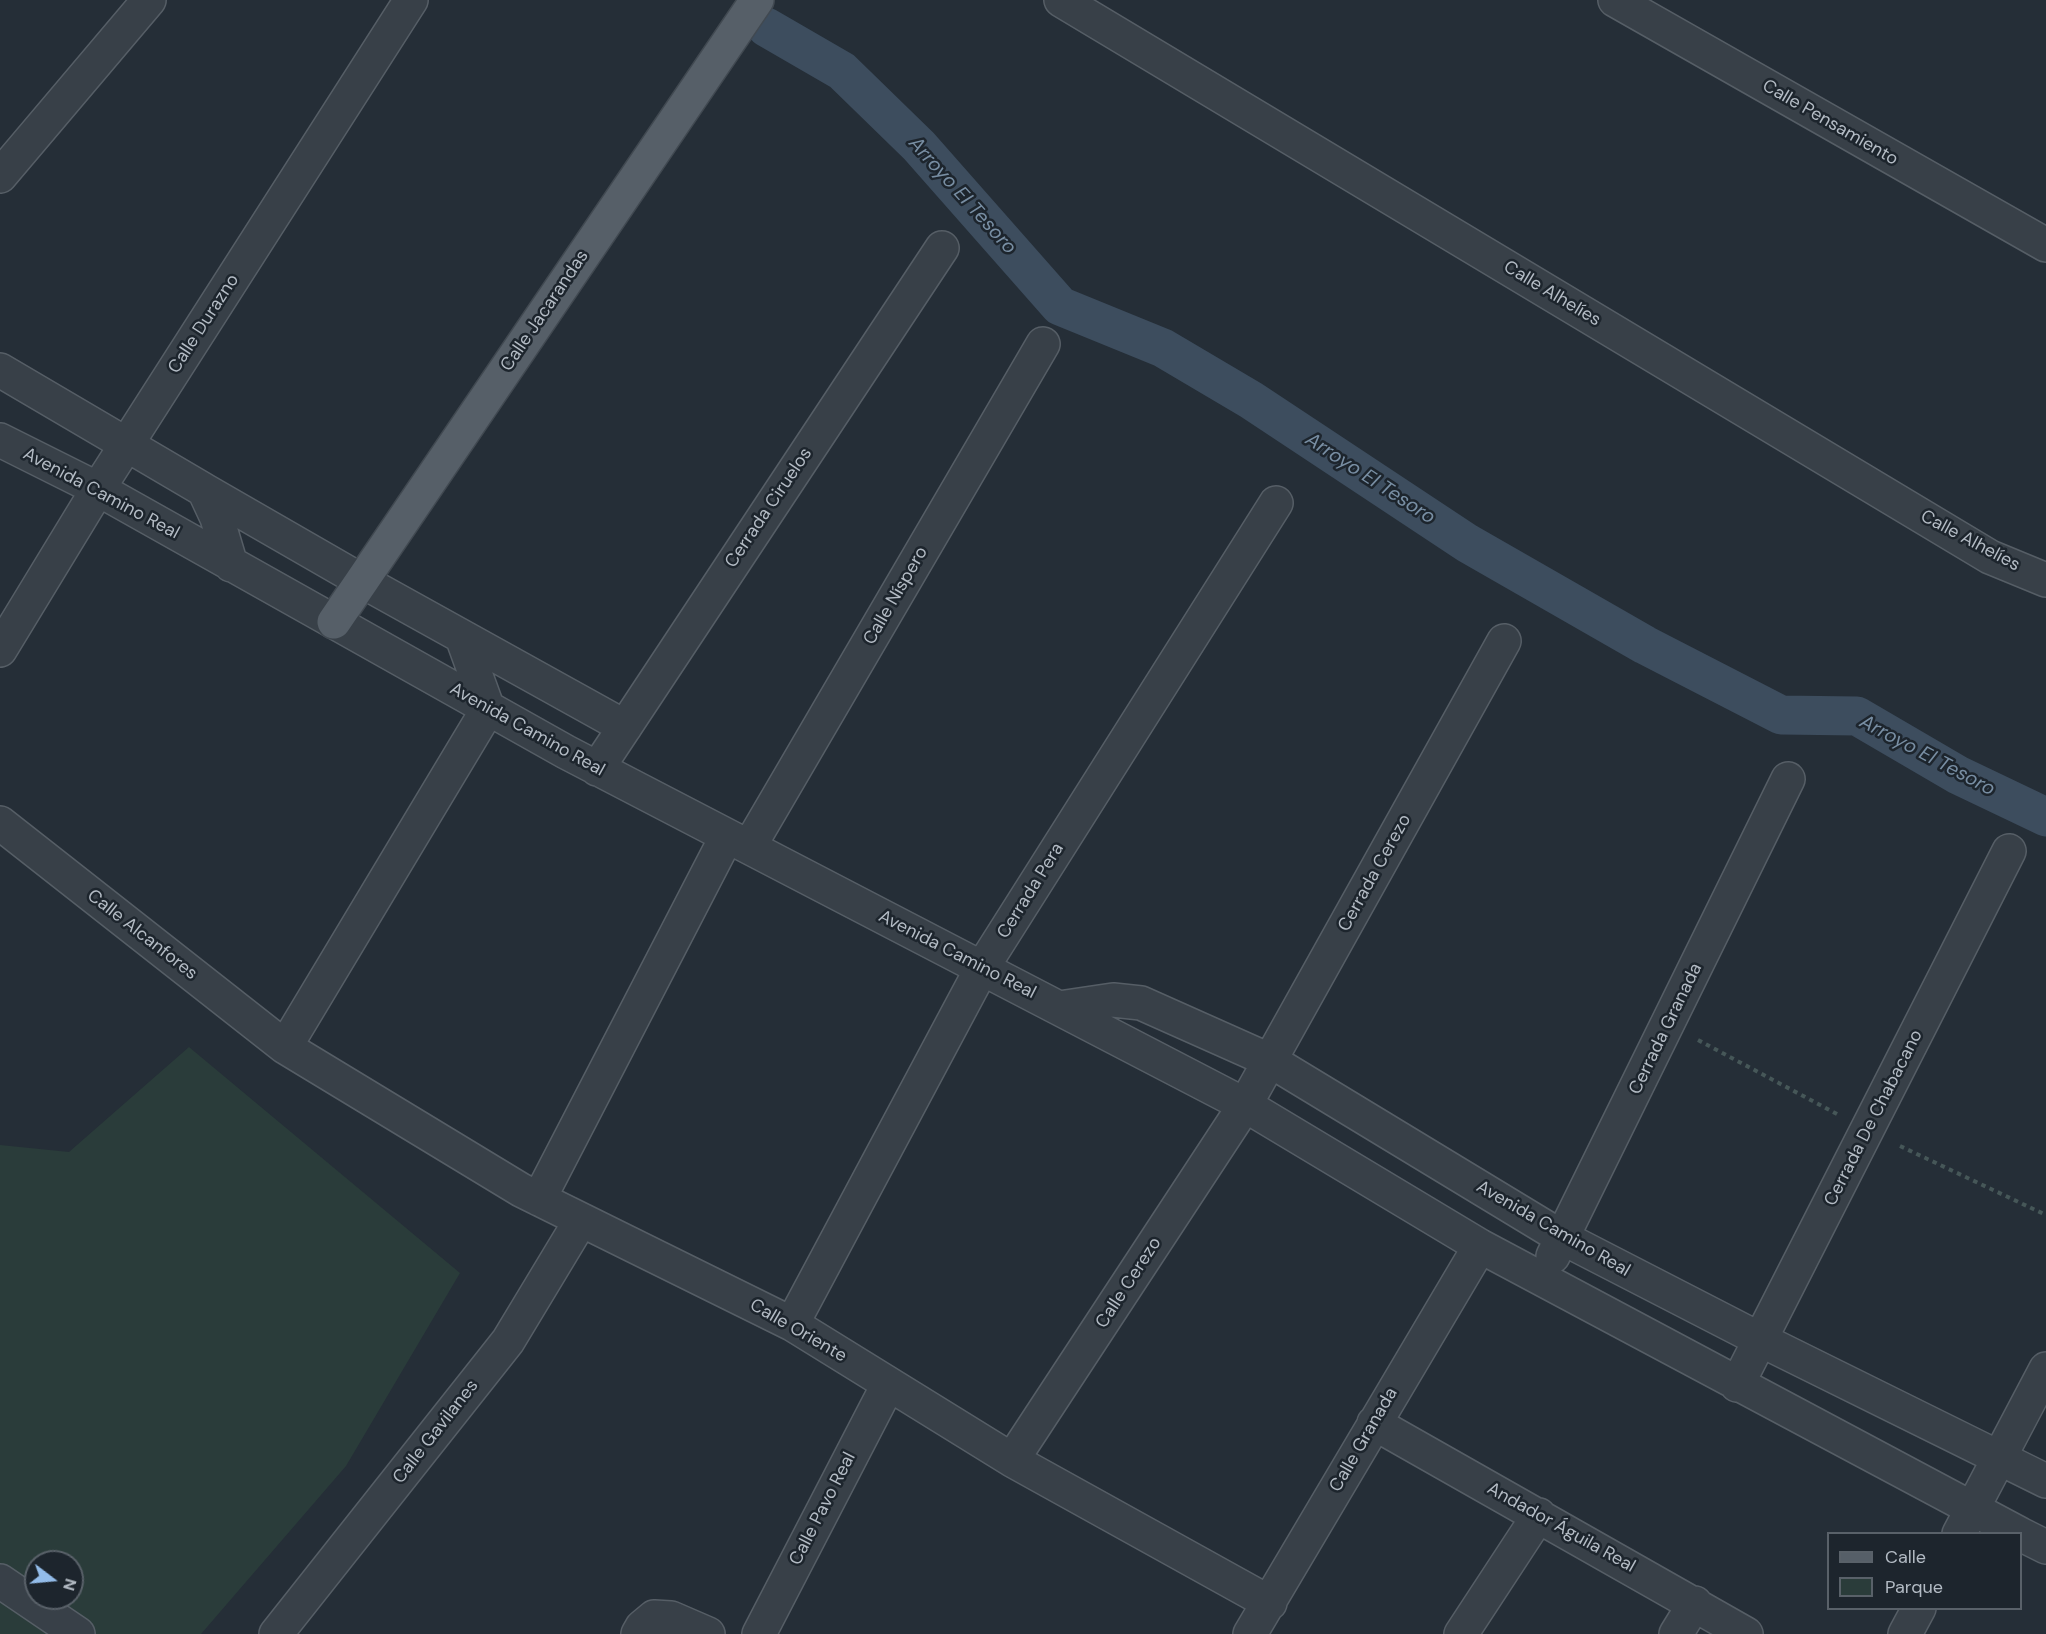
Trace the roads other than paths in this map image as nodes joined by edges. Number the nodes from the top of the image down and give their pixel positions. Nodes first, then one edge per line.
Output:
1 (149, 0) edge
2 (411, 0) edge
3 (757, 0) edge
4 (1061, 0) edge
5 (1614, 0) edge
6 (0, 176) edge
7 (2046, 245) edge
8 (942, 248) dead end
9 (1043, 344) dead end
10 (0, 370) edge
11 (0, 441) edge
12 (127, 443) junction
13 (98, 489) junction
14 (204, 490) junction
15 (1276, 503) dead end
16 (231, 565) junction
17 (2046, 580) edge
18 (362, 581) junction
19 (334, 622) junction
20 (462, 637) junction
21 (1504, 641) dead end
22 (0, 650) edge
23 (488, 709) junction
24 (625, 727) junction
25 (597, 769) junction
26 (1788, 779) dead end
27 (0, 823) edge
28 (738, 842) junction
29 (2009, 851) dead end
30 (982, 969) junction
31 (1059, 1008) junction
32 (285, 1047) junction
33 (1271, 1061) junction
34 (321, 1069) joint
35 (1245, 1105) junction
36 (539, 1199) junction
37 (581, 1220) junction
38 (1563, 1238) junction
39 (1480, 1246) junction
40 (1540, 1279) junction
41 (792, 1324) junction
42 (1761, 1340) junction
43 (2046, 1369) edge
44 (888, 1385) junction
45 (1737, 1385) junction
46 (1374, 1423) junction
47 (1998, 1458) junction
48 (1012, 1460) junction
49 (2046, 1481) edge
50 (1539, 1515) junction
51 (1965, 1521) edge
52 (2012, 1532) edge
53 (2022, 1535) edge
54 (2046, 1547) edge
55 (0, 1581) edge
56 (1270, 1603) junction
57 (1695, 1603) junction
58 (1918, 1610) edge
59 (646, 1625) edge
60 (78, 1634) edge
61 (276, 1634) edge
62 (708, 1634) edge
63 (759, 1634) edge
64 (1250, 1634) edge
65 (1461, 1634) edge
66 (1676, 1634) edge
67 (1746, 1634) edge
68 (1905, 1634) edge

1 - 6 street
2 - 12 street, Calle Durazno
3 - 18 main road, Calle Jacarandas
4 - 17 street, Calle Alhelíes
5 - 7 street, Calle Pensamiento
8 - 24 street, Cerrada Ciruelos
9 - 28 street, Calle Níspero
10 - 12 street
11 - 13 street, Avenida Camino Real
12 - 13 street, Calle Durazno
12 - 14 street
13 - 16 street, Avenida Camino Real
13 - 22 street, Calle Durazno
14 - 16 street
14 - 18 street
15 - 30 street, Cerrada Pera
16 - 19 street, Avenida Camino Real
18 - 19 main road, Calle Jacarandas
18 - 20 street
19 - 23 street, Avenida Camino Real
20 - 23 street
20 - 24 street
21 - 33 street, Cerrada Cerezo
23 - 25 street, Avenida Camino Real
23 - 32 street
24 - 25 street, Cerrada Ciruelos
25 - 28 street, Avenida Camino Real
26 - 38 street, Cerrada Granada
27 - 32 street, Calle Alcanfores
28 - 30 street, Avenida Camino Real
28 - 36 street, Calle Níspero
29 - 42 street, Cerrada De Chabacano
30 - 31 street, Avenida Camino Real
30 - 41 street, Cerrada Pera
31 - 33 street, Avenida Camino Real
31 - 35 street, Avenida Camino Real
32 - 34 street, Calle Alcanfores
33 - 35 street, Cerrada Cerezo
33 - 38 street, Avenida Camino Real
34 - 36 street, Calle Oriente
35 - 39 street, Avenida Camino Real
35 - 48 street, Calle Cerezo
36 - 37 street, Calle Oriente
37 - 41 street, Calle Oriente
37 - 61 street, Calle Gavilanes
38 - 40 street, Cerrada Granada
38 - 42 street, Avenida Camino Real
39 - 40 street, Avenida Camino Real
39 - 46 street, Calle Granada
40 - 45 street, Avenida Camino Real
41 - 44 street, Calle Oriente
42 - 45 street, Cerrada De Chabacano
42 - 47 street, Avenida Camino Real
43 - 47 street
44 - 48 street, Calle Oriente
44 - 63 street, Calle Pavo Real
45 - 51 street, Avenida Camino Real
46 - 50 street, Andador Águila Real
46 - 56 street, Calle Granada
47 - 49 street, Avenida Camino Real
47 - 51 street
48 - 56 street, Calle Oriente
50 - 57 street, Andador Águila Real
50 - 65 street
51 - 52 street, Avenida Camino Real
53 - 54 street, Avenida Camino Real
55 - 60 street
56 - 64 street, Calle Granada
57 - 66 street
57 - 67 street, Andador Águila Real
58 - 68 street
59 - 62 street

